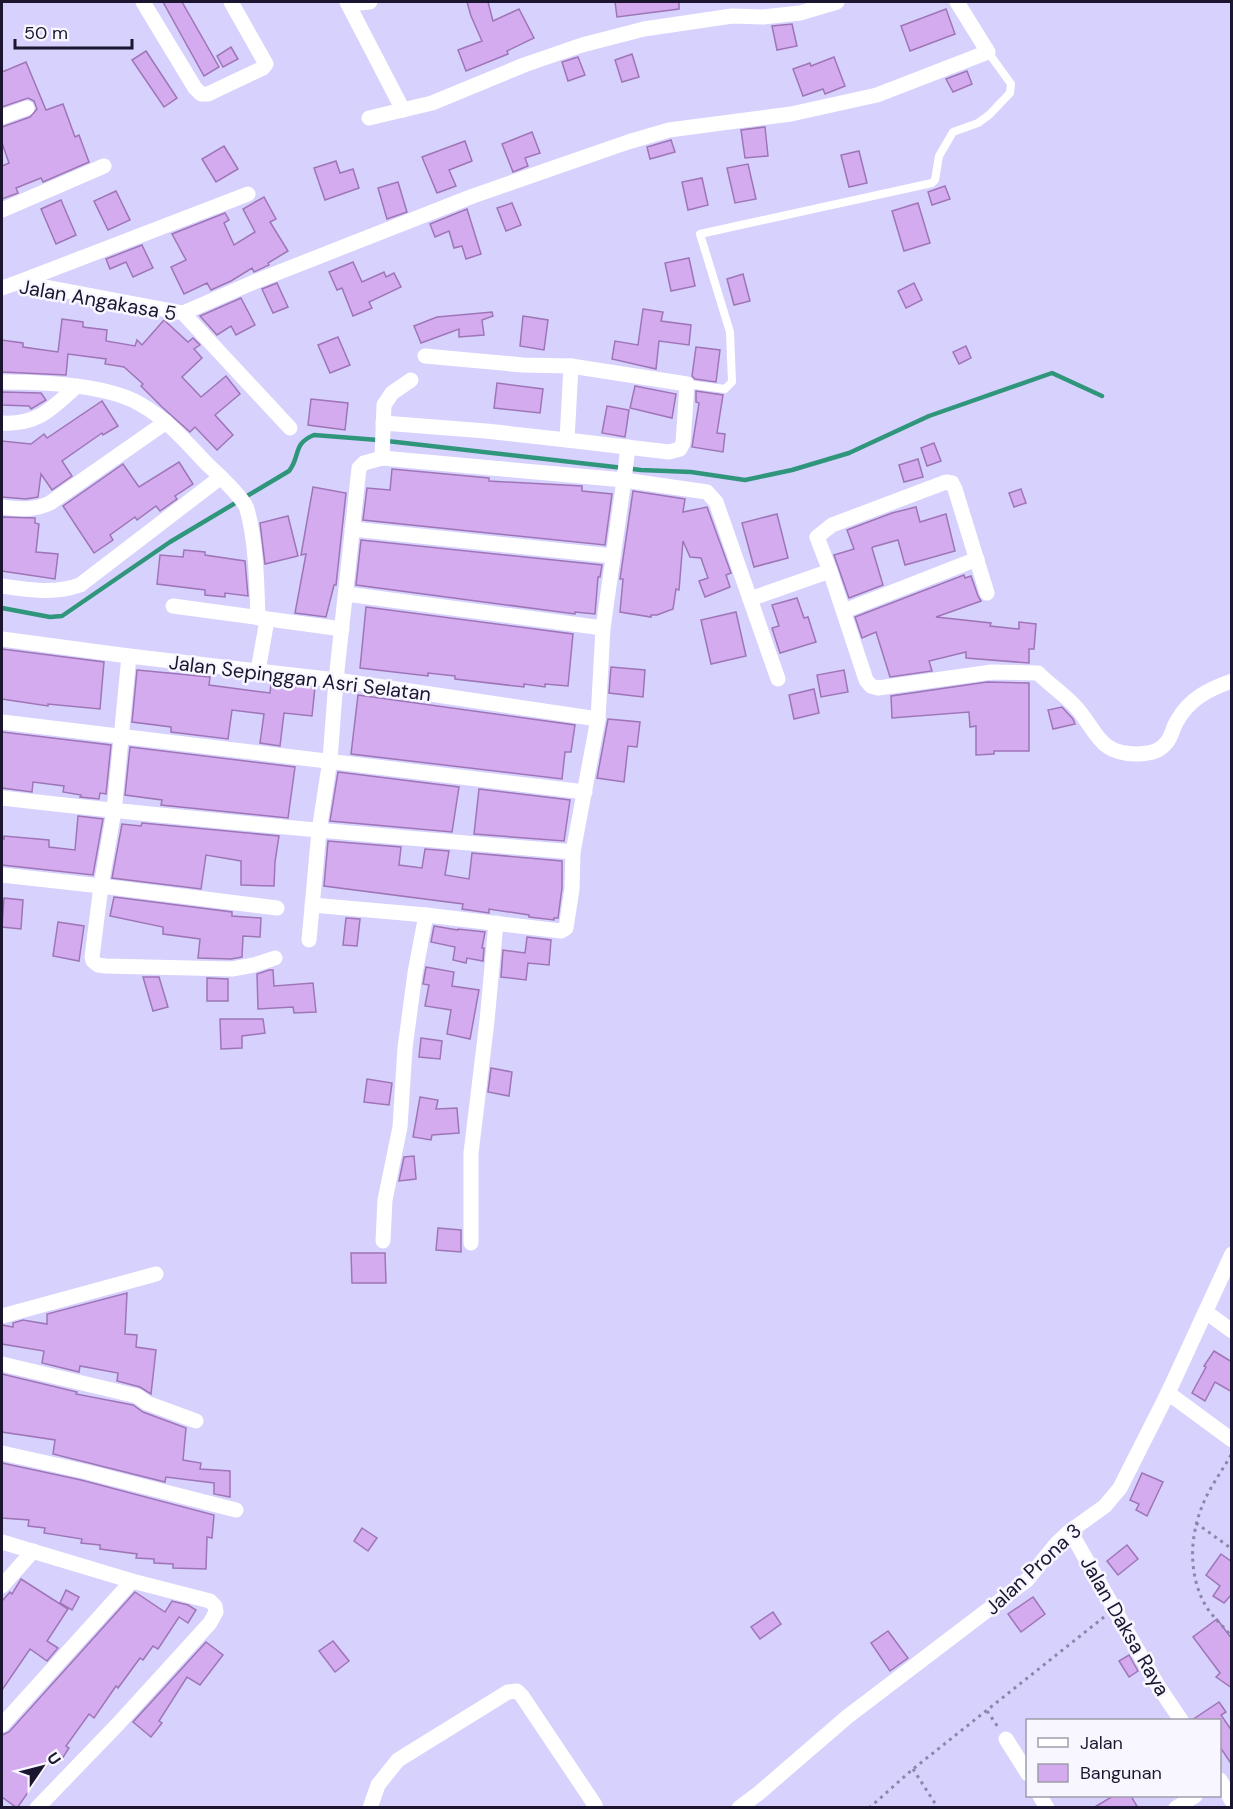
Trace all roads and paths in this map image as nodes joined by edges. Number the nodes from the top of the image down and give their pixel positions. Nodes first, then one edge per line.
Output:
1 (142, 2) edge
2 (231, 2) edge
3 (370, 2) edge
4 (837, 2) edge
5 (957, 2) edge
6 (347, 3) edge
7 (988, 52) junction
8 (27, 108) dead end
9 (403, 110) junction
10 (2, 117) edge
11 (369, 118) dead end
12 (104, 166) dead end
13 (248, 194) dead end
14 (2, 210) edge
15 (19, 282) junction
16 (2, 288) edge
17 (183, 313) junction
18 (425, 356) dead end
19 (572, 366) junction
20 (411, 380) dead end
21 (2, 382) edge
22 (687, 384) junction
23 (76, 386) junction
24 (166, 422) junction
25 (2, 423) edge
26 (383, 423) junction
27 (290, 428) dead end
28 (567, 440) junction
29 (628, 449) junction
30 (382, 458) junction
31 (221, 477) junction
32 (624, 479) junction
33 (2, 507) edge
34 (352, 529) junction
35 (613, 556) junction
36 (977, 559) junction
37 (830, 571) junction
38 (2, 586) edge
39 (987, 593) dead end
40 (346, 594) junction
41 (750, 599) junction
42 (173, 606) dead end
43 (844, 611) junction
44 (263, 619) junction
45 (603, 628) junction
46 (342, 629) junction
47 (2, 639) edge
48 (129, 656) junction
49 (258, 671) junction
50 (778, 679) dead end
51 (336, 680) junction
52 (1232, 681) edge
53 (598, 719) junction
54 (2, 722) edge
55 (121, 735) junction
56 (330, 760) junction
57 (585, 792) junction
58 (2, 798) edge
59 (114, 811) junction
60 (319, 831) junction
61 (573, 852) junction
62 (2, 875) edge
63 (101, 886) junction
64 (312, 905) junction
65 (277, 908) dead end
66 (426, 915) junction
67 (496, 923) junction
68 (309, 940) dead end
69 (275, 958) dead end
70 (383, 1241) dead end
71 (471, 1243) dead end
72 (1232, 1254) edge
73 (156, 1274) dead end
74 (1206, 1312) junction
75 (2, 1316) edge
76 (1232, 1331) edge
77 (2, 1364) edge
78 (1168, 1393) junction
79 (196, 1421) dead end
80 (1232, 1440) edge
81 (2, 1453) edge
82 (1232, 1454) edge
83 (237, 1510) dead end
84 (1196, 1523) junction
85 (1070, 1531) junction
86 (2, 1542) edge
87 (1232, 1549) edge
88 (33, 1551) junction
89 (132, 1581) junction
90 (2, 1586) edge
91 (1114, 1608) junction
92 (1232, 1637) edge
93 (987, 1711) junction
94 (1180, 1719) edge
95 (2, 1725) edge
96 (1006, 1739) joint
97 (913, 1769) junction
98 (1026, 1771) edge
99 (1221, 1782) edge
100 (1193, 1797) edge
101 (1232, 1801) edge
102 (595, 1805) dead end
103 (37, 1808) edge
104 (370, 1808) edge
105 (739, 1808) edge
106 (869, 1808) edge
107 (938, 1808) edge
108 (1176, 1808) edge

1 - 2 street
3 - 6 street
4 - 9 street
5 - 7 street
6 - 9 street
7 - 17 street
7 - 22 lane
8 - 10 street
9 - 11 street
12 - 14 street
13 - 15 street
15 - 16 street, Jalan Angakasa 5
15 - 17 street, Jalan Angakasa 5
17 - 27 street, Jalan Angakasa 5
18 - 19 street
19 - 22 street
19 - 28 street
20 - 26 street
21 - 23 street
22 - 29 street
23 - 24 street
23 - 25 street
24 - 31 street
24 - 33 street
26 - 28 street
26 - 30 street
28 - 29 street
29 - 32 street
30 - 32 street
30 - 34 street
31 - 38 street
31 - 44 street
32 - 35 street
32 - 41 street
34 - 35 street
34 - 40 street
35 - 45 street
36 - 37 street
36 - 39 street
36 - 43 street
37 - 41 street
37 - 43 street
40 - 45 street
40 - 46 street
41 - 50 street
42 - 44 street
43 - 52 street
44 - 46 street
44 - 49 street
45 - 53 street
46 - 51 street
47 - 48 street, Jalan Sepinggan Asri Selatan
48 - 49 street, Jalan Sepinggan Asri Selatan
48 - 55 street
49 - 51 street, Jalan Sepinggan Asri Selatan
51 - 53 street, Jalan Sepinggan Asri Selatan
51 - 56 street
53 - 57 street
54 - 55 street
55 - 56 street
55 - 59 street
56 - 57 street
56 - 60 street
57 - 61 street
58 - 59 street
59 - 60 street
59 - 63 street
60 - 61 street
60 - 64 street
61 - 67 street
62 - 63 street
63 - 65 street
63 - 69 street
64 - 66 street
64 - 68 street
66 - 67 street
66 - 70 street
67 - 71 street
72 - 74 street, Jalan Prona 3
73 - 75 street
74 - 76 street
74 - 78 street, Jalan Prona 3
77 - 79 street
78 - 80 street
78 - 85 street, Jalan Prona 3
81 - 83 street
82 - 84 path
84 - 87 path
84 - 92 path
85 - 91 street, Jalan Daksa Raya
85 - 105 street, Jalan Prona 3
86 - 88 street
88 - 89 street
88 - 90 street
89 - 95 street
89 - 103 street
91 - 93 path
91 - 94 street, Jalan Daksa Raya
93 - 96 path
93 - 97 path
96 - 98 street
97 - 106 path
97 - 107 path
99 - 101 street
100 - 108 street
102 - 104 street

